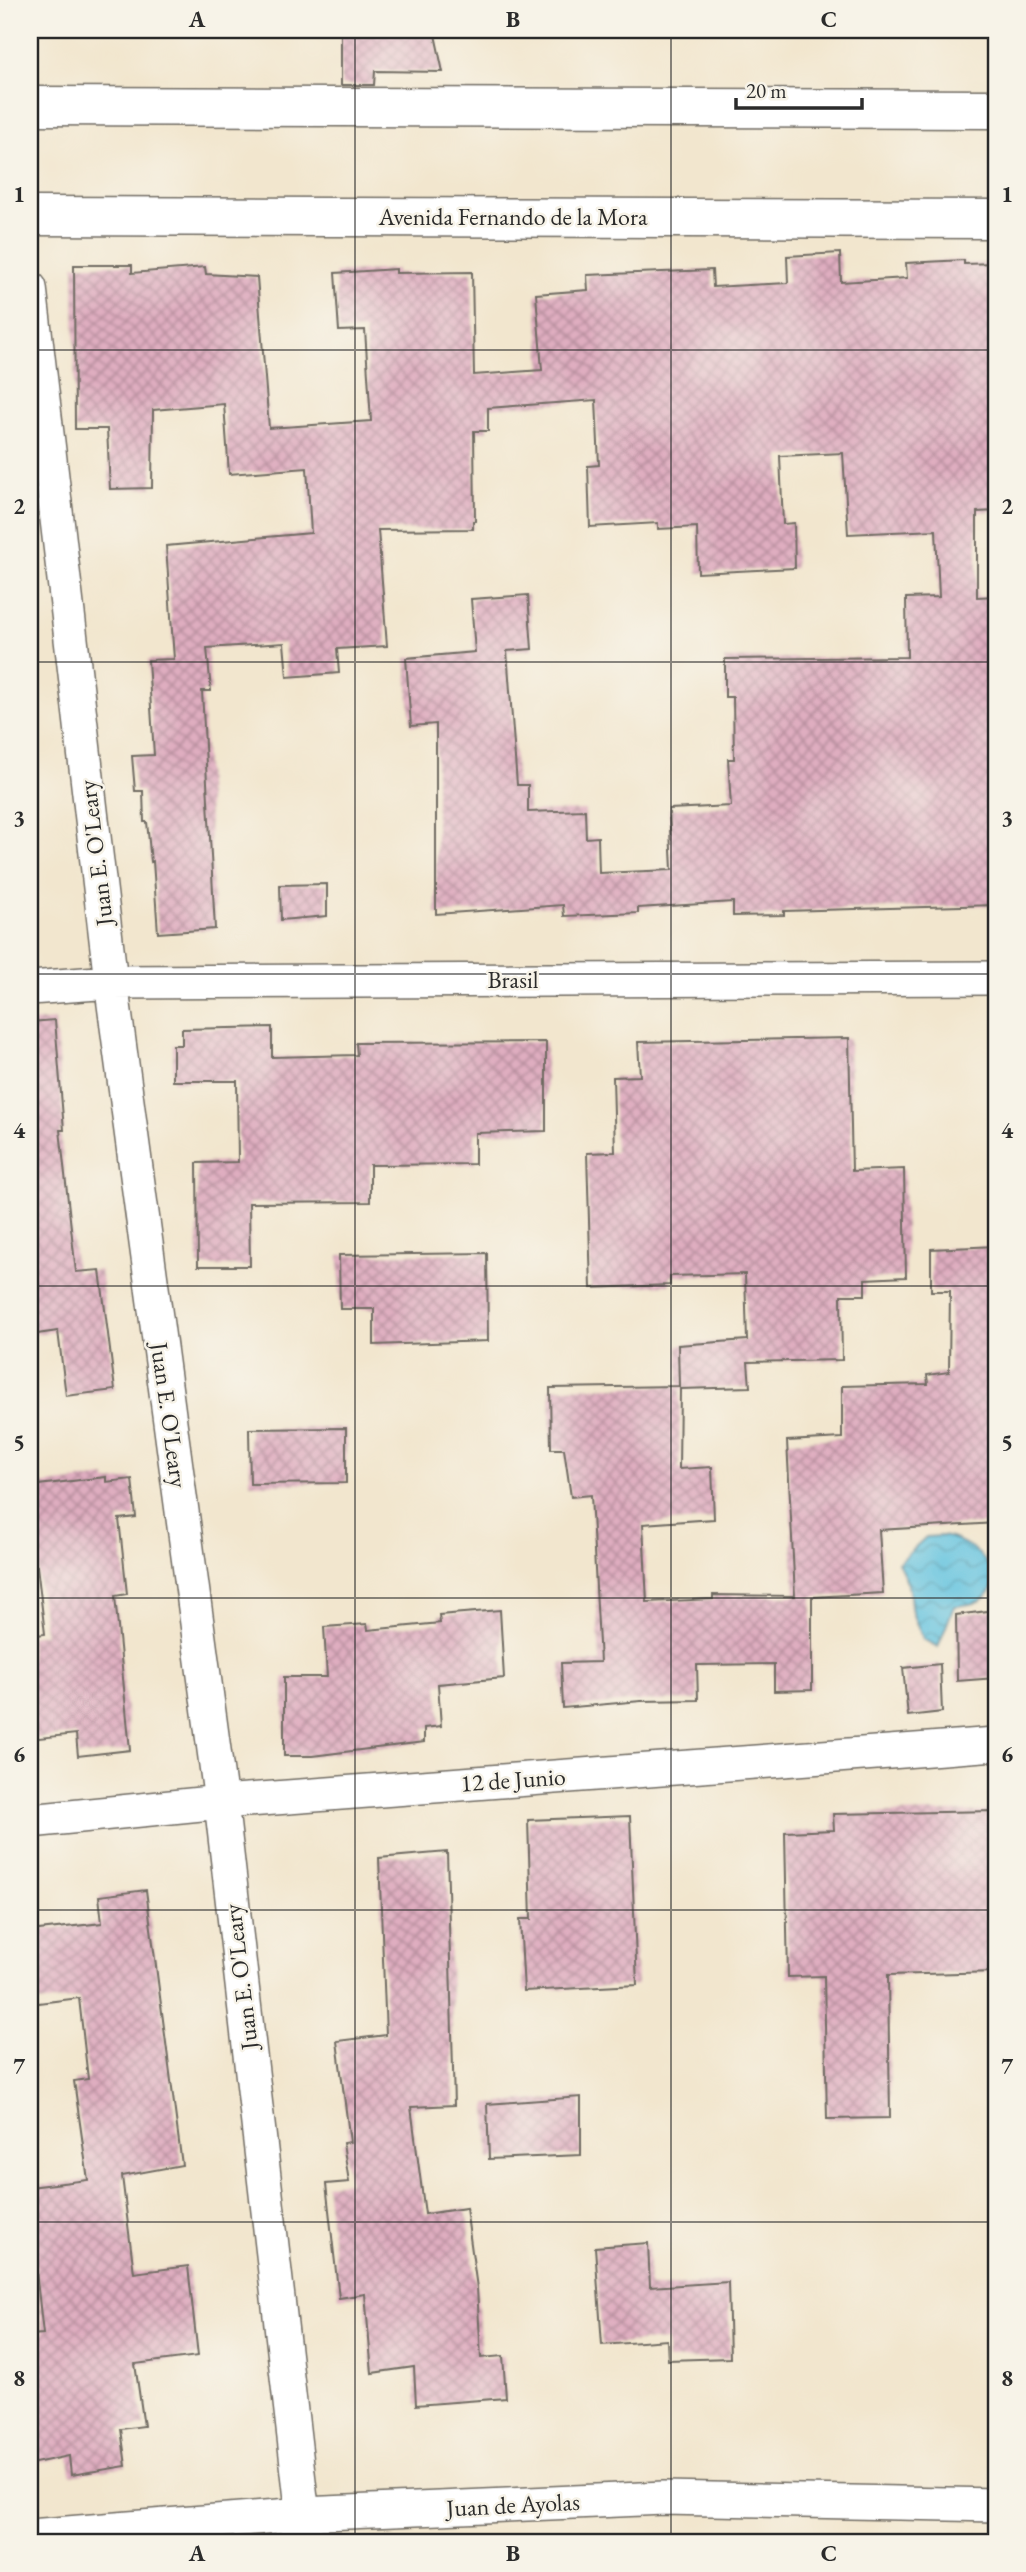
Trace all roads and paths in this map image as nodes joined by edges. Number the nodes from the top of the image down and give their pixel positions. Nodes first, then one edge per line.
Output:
1 (30, 106) edge
2 (996, 109) edge
3 (30, 216) edge
4 (996, 219) edge
5 (30, 288) edge
6 (996, 978) edge
7 (111, 982) junction
8 (30, 988) edge
9 (996, 1744) edge
10 (221, 1802) junction
11 (30, 1821) edge
12 (996, 2505) edge
13 (304, 2528) edge
14 (30, 2536) edge

1 - 2 main road
3 - 4 main road, Avenida Fernando de la Mora
5 - 7 street, Juan E. O'Leary
6 - 7 street, Brasil
7 - 8 street, Brasil
7 - 10 street, Juan E. O'Leary
9 - 10 street, 12 de Junio
10 - 11 street, 12 de Junio
10 - 13 street, Juan E. O'Leary
12 - 13 street, Juan de Ayolas
13 - 14 street, Juan de Ayolas

